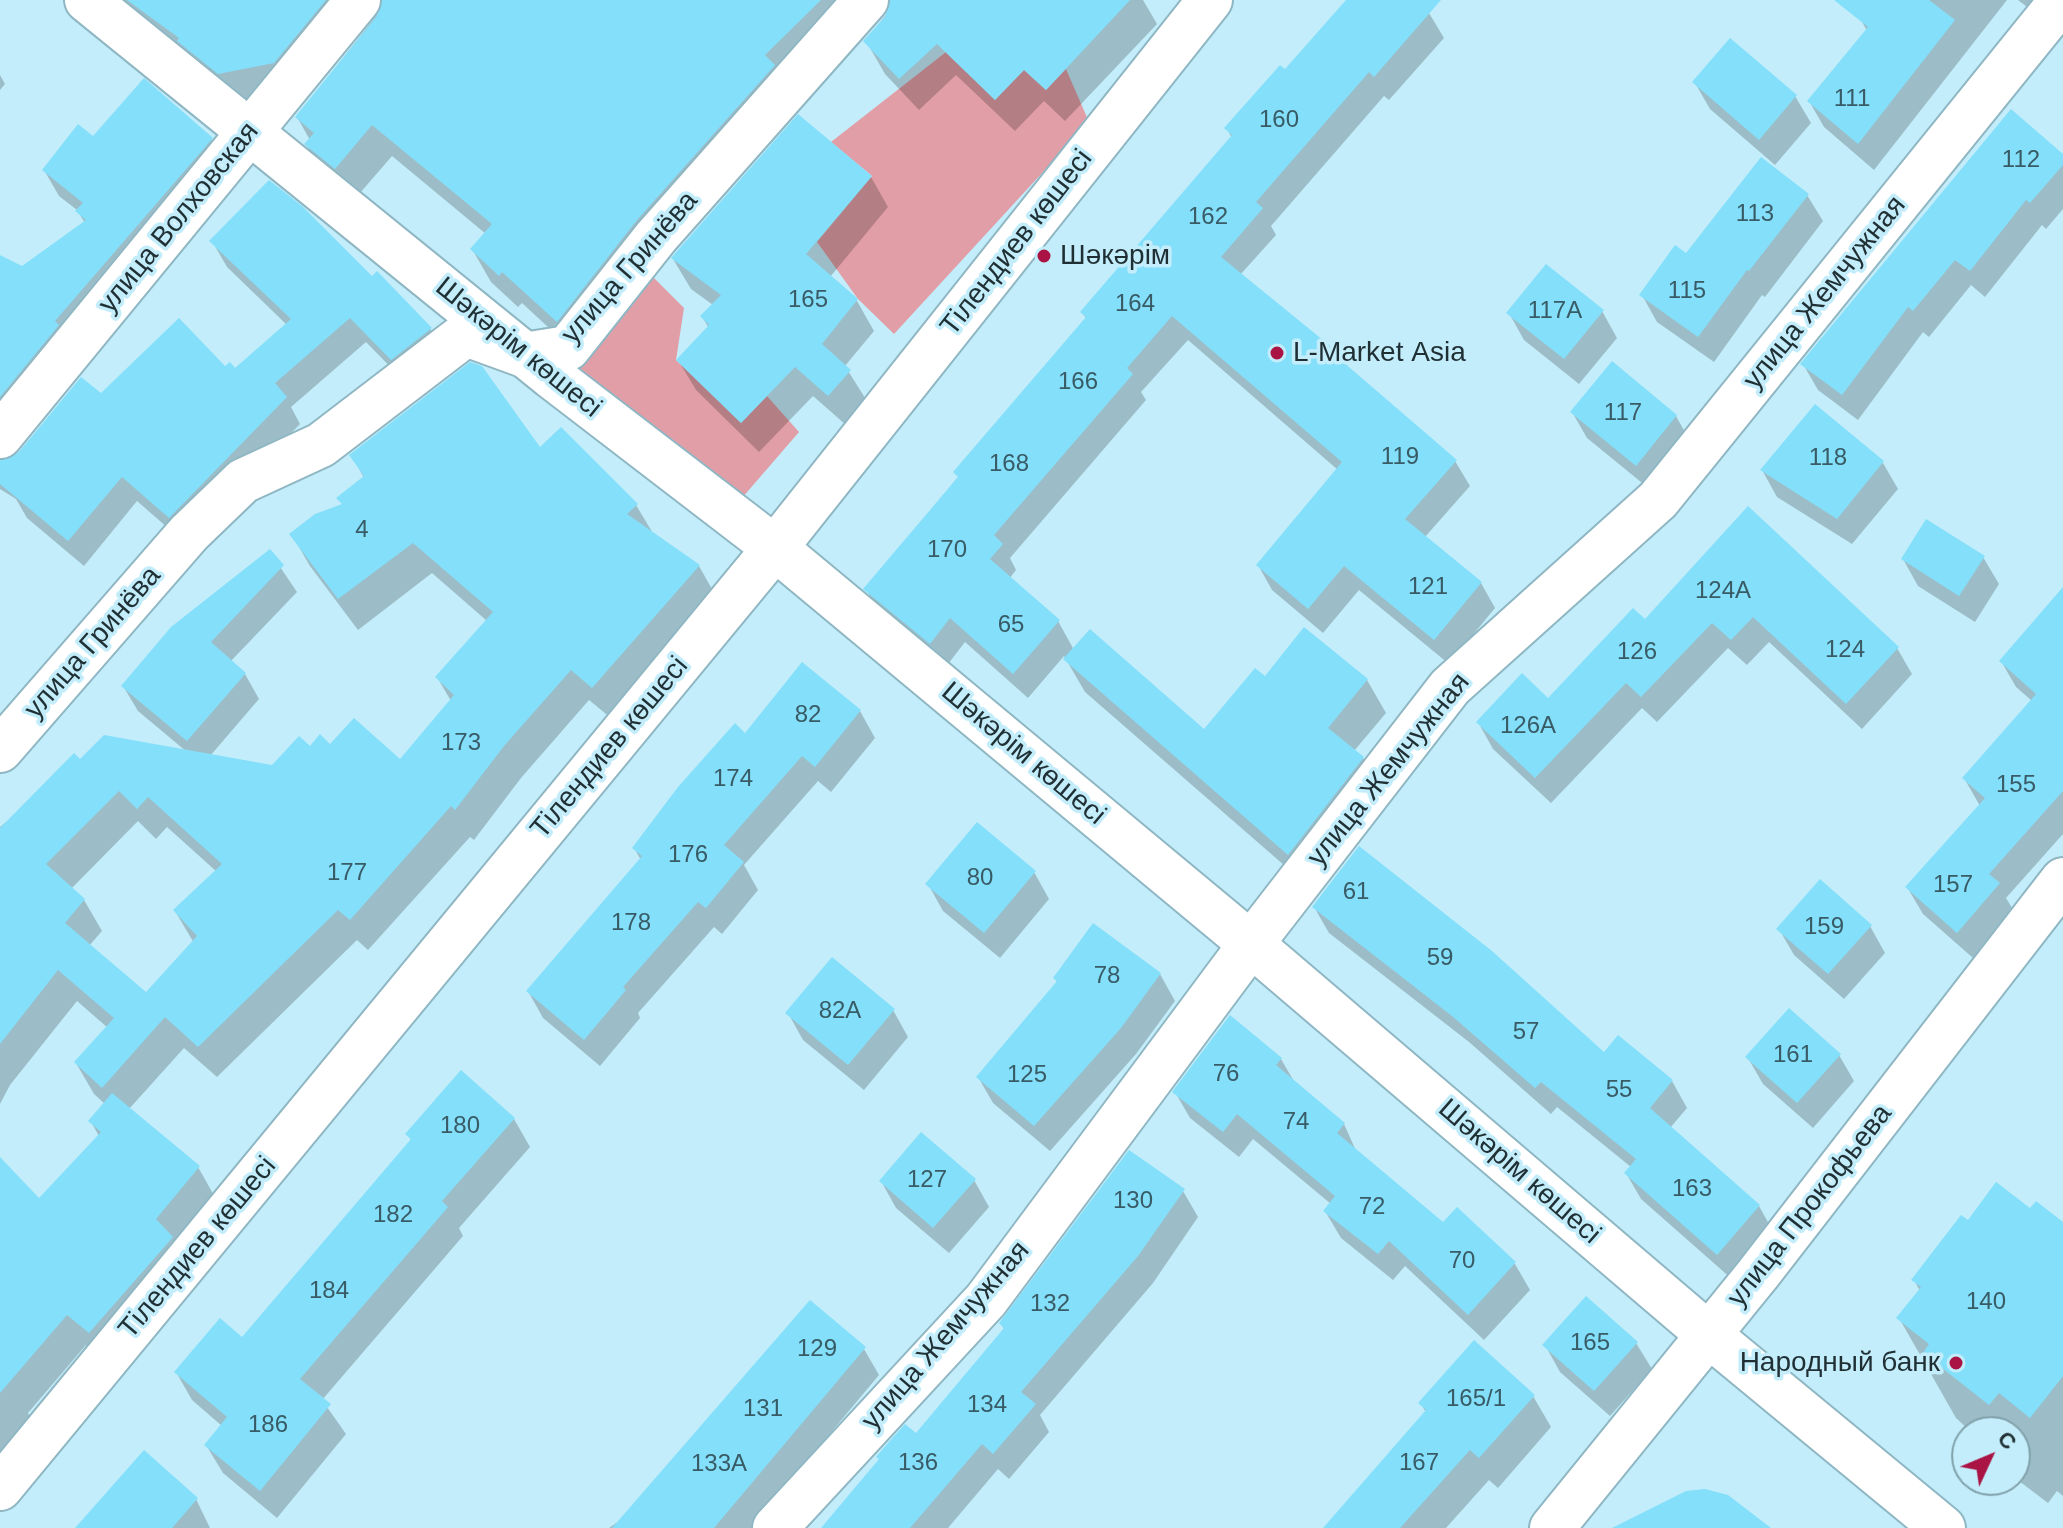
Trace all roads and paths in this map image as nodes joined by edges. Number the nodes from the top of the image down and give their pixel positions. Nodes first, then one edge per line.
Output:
1 (87, 0) edge
2 (358, 0) edge
3 (866, 0) edge
4 (1210, 0) edge
5 (2062, 0) edge
6 (250, 131) junction
7 (524, 355) junction
8 (0, 436) edge
9 (775, 548) junction
10 (0, 750) edge
11 (2063, 880) edge
12 (1251, 944) junction
13 (1709, 1335) junction
14 (0, 1488) edge
15 (775, 1528) edge
16 (1552, 1528) edge
17 (1943, 1528) edge

1 - 6 street, Шәкәрім көшесі
2 - 6 street, улица Волховская
3 - 7 street, улица Гринёва
4 - 9 street, Тілендиев көшесі
5 - 12 street, улица Жемчужная
6 - 7 street, Шәкәрім көшесі
6 - 8 street, улица Волховская
7 - 9 street, Шәкәрім көшесі
7 - 10 street, улица Гринёва
9 - 12 street, Шәкәрім көшесі
9 - 14 street, Тілендиев көшесі
11 - 13 street, улица Прокофьева
12 - 13 street, Шәкәрім көшесі
12 - 15 street, улица Жемчужная
13 - 16 street, улица Прокофьева
13 - 17 street, Шәкәрім көшесі

